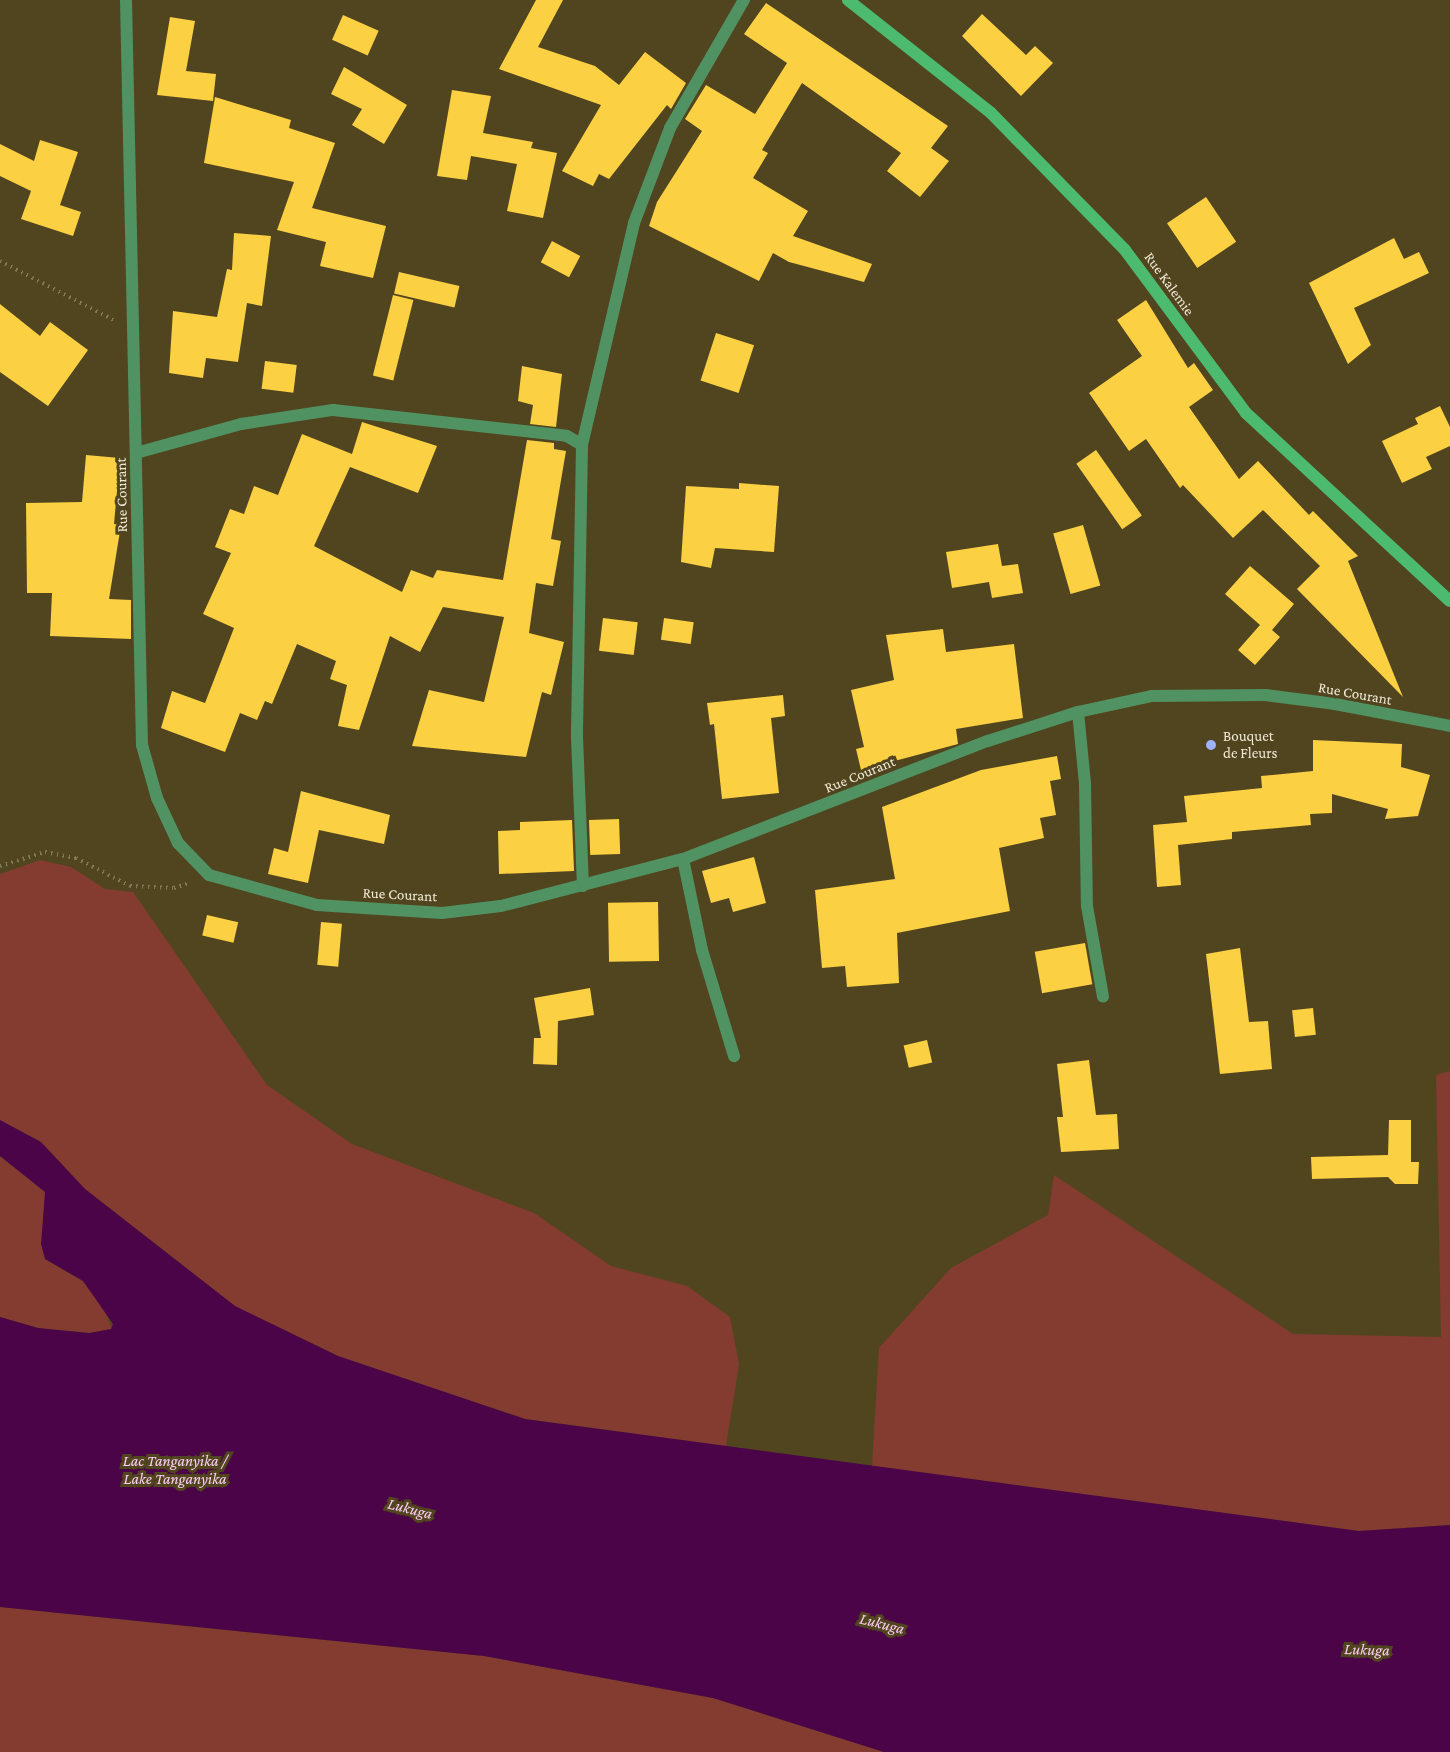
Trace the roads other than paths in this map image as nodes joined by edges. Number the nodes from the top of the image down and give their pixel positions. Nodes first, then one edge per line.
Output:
1 (126, 0) edge
2 (744, 0) edge
3 (848, 0) edge
4 (582, 445) junction
5 (136, 453) junction
6 (1450, 601) edge
7 (1078, 712) junction
8 (1450, 726) edge
9 (683, 859) junction
10 (584, 886) junction
11 (1103, 997) dead end
12 (734, 1056) dead end

1 - 5 street, Rue Courant
2 - 4 street
3 - 6 street, Rue Kalemie
4 - 5 street
4 - 10 street
5 - 10 street, Rue Courant
7 - 8 street, Rue Courant
7 - 9 street, Rue Courant
7 - 11 street
9 - 10 street, Rue Courant
9 - 12 street

